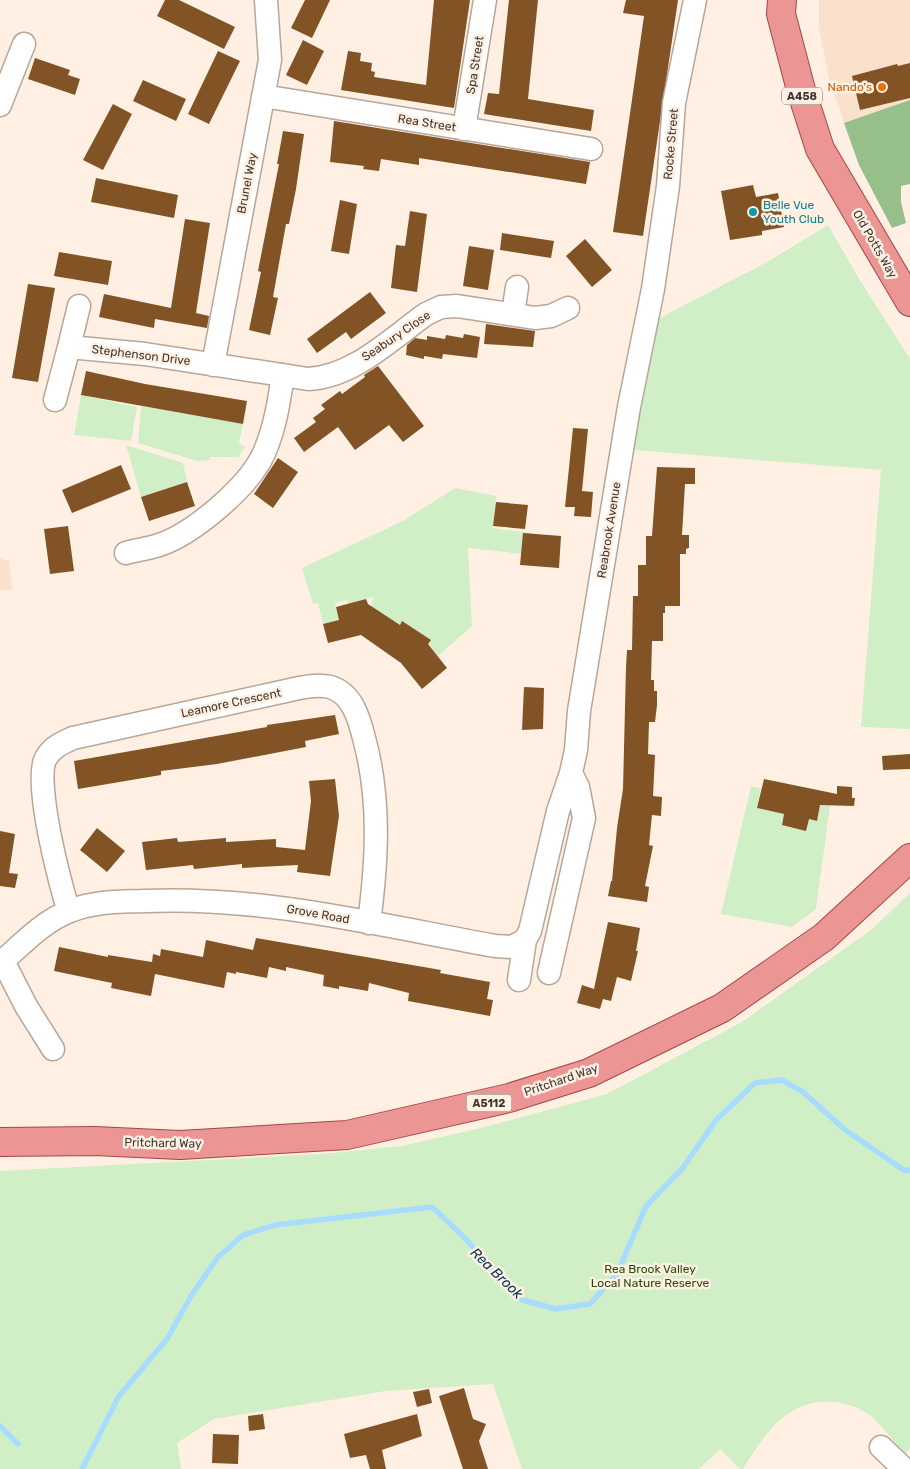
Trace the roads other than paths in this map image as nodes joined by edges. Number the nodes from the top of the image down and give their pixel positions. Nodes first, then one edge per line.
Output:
1 (266, 0) edge
2 (485, 0) edge
3 (695, 0) edge
4 (782, 0) edge
5 (794, 0) edge
6 (24, 44) dead end
7 (263, 96) junction
8 (0, 105) edge
9 (464, 129) junction
10 (591, 149) dead end
11 (841, 186) junction
12 (517, 287) dead end
13 (653, 289) joint
14 (910, 302) edge
15 (79, 306) dead end
16 (568, 308) dead end
17 (513, 314) junction
18 (70, 347) junction
19 (213, 365) junction
20 (283, 375) junction
21 (55, 400) dead end
22 (126, 553) dead end
23 (571, 773) junction
24 (910, 858) edge
25 (69, 912) junction
26 (369, 924) junction
27 (525, 940) junction
28 (2, 961) edge
29 (549, 973) dead end
30 (519, 980) dead end
31 (53, 1049) dead end
32 (0, 1142) edge
33 (881, 1447) dead end
34 (904, 1469) edge

1 - 7 street, Brunel Way
2 - 9 street, Spa Street
3 - 13 street, Rocke Street
4 - 11 main road, Old Potts Way / A458
5 - 11 main road, Old Potts Way / A458
6 - 8 street
7 - 9 street, Rea Street
7 - 19 street, Brunel Way
9 - 10 street, Rea Street
11 - 14 main road, Old Potts Way / A458
12 - 17 street
13 - 23 street, Reabrook Avenue
15 - 18 street
16 - 17 street, Seabury Close
17 - 20 street, Seabury Close
18 - 19 street, Stephenson Drive
18 - 21 street
19 - 20 street, Seabury Close
20 - 22 street
23 - 27 street, Reabrook Avenue
23 - 29 street, Reabrook Avenue
24 - 32 main road, Pritchard Way / A5112
25 - 26 street, Grove Road
25 - 26 street, Leamore Crescent
25 - 28 street, Grove Road
26 - 27 street, Grove Road
27 - 30 street
28 - 31 street
33 - 34 street

